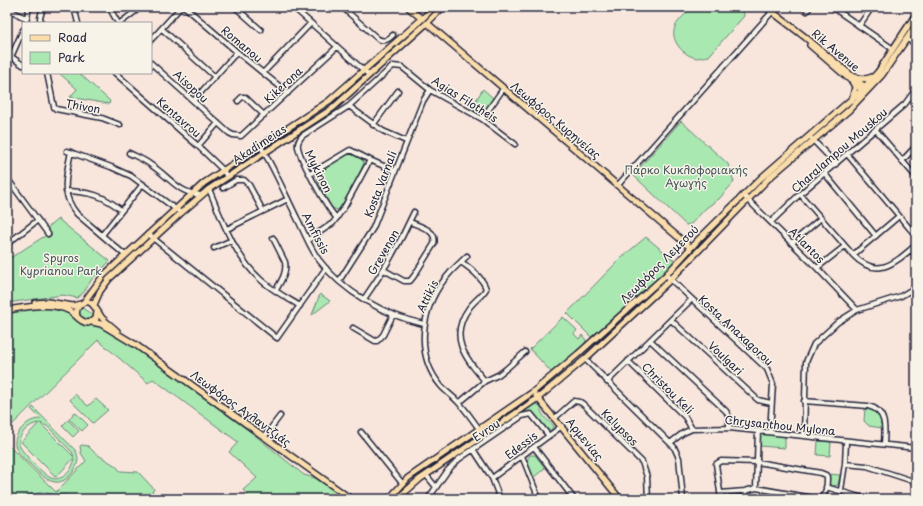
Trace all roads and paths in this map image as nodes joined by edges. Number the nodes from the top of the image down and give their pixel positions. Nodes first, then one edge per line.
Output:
1 (29, 7) edge
2 (43, 7) edge
3 (74, 7) edge
4 (109, 7) edge
5 (141, 7) edge
6 (181, 7) edge
7 (185, 7) edge
8 (235, 7) edge
9 (293, 7) edge
10 (305, 7) edge
11 (342, 7) edge
12 (351, 7) edge
13 (408, 7) edge
14 (434, 7) edge
15 (443, 7) edge
16 (766, 7) edge
17 (832, 7) edge
18 (872, 7) edge
19 (7, 8) edge
20 (347, 12) junction
21 (772, 12) junction
22 (300, 13) junction
23 (916, 14) edge
24 (27, 18) junction
25 (422, 19) junction
26 (26, 22) edge
27 (41, 22) edge
28 (78, 22) edge
29 (118, 22) edge
30 (120, 22) edge
31 (311, 23) junction
32 (427, 23) junction
33 (916, 25) edge
34 (859, 26) junction
35 (162, 29) junction
36 (261, 30) dead end
37 (22, 32) edge
38 (392, 35) dead end
39 (152, 39) edge
40 (907, 39) junction
41 (916, 44) edge
42 (337, 47) junction
43 (893, 49) junction
44 (237, 52) junction
45 (9, 55) edge
46 (22, 64) edge
47 (152, 64) edge
48 (364, 70) junction
49 (878, 72) junction
50 (263, 73) junction
51 (849, 73) junction
52 (47, 74) edge
53 (117, 74) edge
54 (369, 76) junction
55 (215, 77) junction
56 (852, 81) junction
57 (503, 89) junction
58 (916, 89) edge
59 (430, 90) junction
60 (865, 90) junction
61 (398, 91) dead end
62 (288, 93) junction
63 (194, 100) junction
64 (851, 100) junction
65 (238, 101) dead end
66 (349, 106) junction
67 (264, 115) junction
68 (482, 119) junction
69 (218, 123) junction
70 (120, 125) dead end
71 (373, 125) junction
72 (876, 130) junction
73 (241, 136) joint
74 (809, 136) junction
75 (813, 140) junction
76 (406, 141) junction
77 (515, 144) dead end
78 (198, 146) junction
79 (916, 146) edge
80 (261, 147) junction
81 (265, 152) junction
82 (129, 153) dead end
83 (847, 154) junction
84 (259, 156) junction
85 (370, 160) junction
86 (270, 162) junction
87 (902, 162) junction
88 (836, 164) junction
89 (223, 170) junction
90 (395, 171) junction
91 (310, 174) junction
92 (825, 174) junction
93 (227, 177) junction
94 (916, 177) edge
95 (7, 178) edge
96 (143, 184) junction
97 (618, 185) junction
98 (223, 188) dead end
99 (209, 189) junction
100 (66, 191) junction
101 (191, 194) junction
102 (800, 194) junction
103 (201, 195) junction
104 (745, 197) junction
105 (288, 199) junction
106 (175, 209) junction
107 (121, 210) junction
108 (263, 212) junction
109 (414, 212) dead end
110 (180, 213) junction
111 (899, 216) junction
112 (337, 218) junction
113 (821, 218) junction
114 (38, 220) junction
115 (410, 222) junction
116 (771, 222) junction
117 (227, 229) junction
118 (48, 234) dead end
119 (148, 234) junction
120 (102, 235) junction
121 (876, 236) junction
122 (916, 236) edge
123 (273, 238) dead end
124 (154, 239) junction
125 (232, 240) junction
126 (308, 240) junction
127 (792, 243) junction
128 (7, 244) edge
129 (916, 245) edge
130 (845, 246) junction
131 (214, 248) dead end
132 (691, 248) junction
133 (911, 249) junction
134 (126, 255) junction
135 (853, 255) junction
136 (467, 256) dead end
137 (916, 256) edge
138 (461, 262) junction
139 (326, 268) junction
140 (817, 268) junction
141 (384, 270) junction
142 (666, 275) junction
143 (670, 280) junction
144 (339, 281) junction
145 (916, 287) edge
146 (276, 290) junction
147 (364, 299) junction
148 (691, 300) junction
149 (82, 303) junction
150 (94, 305) junction
151 (300, 306) junction
152 (7, 307) edge
153 (7, 310) edge
154 (856, 310) junction
155 (98, 311) junction
156 (393, 314) junction
157 (78, 317) junction
158 (671, 320) junction
159 (92, 322) junction
160 (424, 324) junction
161 (353, 328) dead end
162 (118, 333) junction
163 (650, 340) junction
164 (524, 352) dead end
165 (585, 359) junction
166 (628, 361) junction
167 (485, 381) junction
168 (607, 382) junction
169 (533, 392) junction
170 (538, 398) junction
171 (804, 401) junction
172 (459, 403) junction
173 (771, 403) junction
174 (280, 416) dead end
175 (555, 418) junction
176 (562, 426) junction
177 (728, 428) junction
178 (692, 429) junction
179 (480, 430) junction
180 (758, 431) junction
181 (361, 432) dead end
182 (770, 432) junction
183 (804, 435) junction
184 (549, 436) junction
185 (264, 437) junction
186 (846, 442) junction
187 (670, 443) junction
188 (884, 444) junction
189 (534, 447) junction
190 (916, 448) edge
191 (473, 450) junction
192 (522, 456) junction
193 (757, 462) junction
194 (845, 464) junction
195 (426, 474) junction
196 (492, 478) junction
197 (916, 482) edge
198 (402, 483) junction
199 (436, 487) junction
200 (826, 487) junction
201 (756, 488) junction
202 (841, 490) junction
203 (745, 491) junction
204 (720, 493) junction
205 (856, 497) edge
206 (430, 498) edge
207 (821, 498) edge
208 (351, 499) edge
209 (388, 499) edge
210 (397, 499) edge
211 (500, 499) edge
212 (540, 499) edge
213 (574, 499) edge
214 (620, 499) edge
215 (648, 499) edge
216 (683, 499) edge
217 (721, 499) edge
218 (745, 499) edge
219 (866, 499) edge

1 - 24 street
2 - 27 street
3 - 28 street
4 - 29 street
5 - 30 street
6 - 35 street
7 - 44 street, Romanou
8 - 36 street
9 - 22 street
10 - 22 street
11 - 20 street
12 - 20 street
13 - 25 main road, Λεωφόρος Κυρηνείας
14 - 25 main road, Akadimeias
15 - 32 main road, Akadimeias
16 - 21 main road, Rik Avenue
17 - 34 street
18 - 34 street
19 - 24 street
20 - 38 street
21 - 51 main road, Rik Avenue
21 - 56 main road, Rik Avenue
21 - 97 street
22 - 31 street
23 - 43 main road, Λεωφόρος Λεμεσού
24 - 26 street
25 - 32 street, Λεωφόρος Κυρηνείας
25 - 48 main road, Akadimeias
31 - 42 street
31 - 50 street
32 - 54 main road, Akadimeias
32 - 57 main road, Λεωφόρος Κυρηνείας
33 - 40 main road, Λεωφόρος Λεμεσού
34 - 43 street
35 - 39 street
35 - 55 street
37 - 45 street
40 - 41 street
40 - 60 main road, Λεωφόρος Λεμεσού
42 - 48 street
42 - 62 street, Kikerona
43 - 49 main road, Λεωφόρος Λεμεσού
44 - 50 street, Romanou
44 - 55 street
45 - 46 street
47 - 63 street, Aisopou
48 - 54 street
48 - 80 main road, Akadimeias
49 - 51 main road
49 - 60 main road, Λεωφόρος Λεμεσού
50 - 62 street, Romanou
51 - 60 main road, Rik Avenue
52 - 70 street, Thivon
53 - 78 street, Kentavrou
54 - 81 main road, Akadimeias
55 - 63 street
56 - 60 main road, Rik Avenue
56 - 64 main road
57 - 68 street
57 - 97 main road, Λεωφόρος Κυρηνείας
58 - 72 street, Charalampou Mouskou
59 - 66 street, Agias Filotheis
59 - 68 street, Agias Filotheis
59 - 76 street, Kosta Varnali
60 - 64 main road, Λεωφόρος Λεμεσού
60 - 75 main road, Λεωφόρος Λεμεσού
61 - 71 street
62 - 67 street, Kikerona
63 - 69 street, Aisopou
64 - 74 main road, Λεωφόρος Λεμεσού
65 - 67 street
66 - 71 street
66 - 91 street, Mykinon
67 - 73 street, Kikerona
68 - 77 street, Agias Filotheis
69 - 73 street, Aisopou
69 - 78 street
71 - 76 street
72 - 83 street, Charalampou Mouskou
72 - 87 street
74 - 75 street
74 - 104 main road, Λεωφόρος Λεμεσού
75 - 88 street
75 - 104 main road, Λεωφόρος Λεμεσού
76 - 90 street, Kosta Varnali
78 - 89 street, Kentavrou
79 - 87 street
80 - 81 street, Amfissis
80 - 89 main road, Akadimeias
81 - 84 main road, Akadimeias
81 - 86 street, Amfissis
82 - 101 street
83 - 88 street, Charalampou Mouskou
83 - 111 street
84 - 86 street
84 - 93 main road, Akadimeias
85 - 90 street
85 - 91 street
85 - 112 street
86 - 105 street, Amfissis
87 - 94 street
88 - 92 street, Charalampou Mouskou
89 - 93 street, Kentavrou
89 - 101 main road, Akadimeias
90 - 144 street, Kosta Varnali
91 - 112 street, Mykinon
92 - 102 street, Charalampou Mouskou
92 - 121 street
93 - 99 main road, Akadimeias
95 - 114 street
96 - 100 street
96 - 106 street
96 - 107 street
97 - 132 main road, Λεωφόρος Κυρηνείας
98 - 108 street
99 - 103 main road, Akadimeias
99 - 117 street
100 - 107 street
100 - 120 street
101 - 103 street
101 - 106 main road, Akadimeias
102 - 113 street
102 - 116 street, Charalampou Mouskou
103 - 110 main road, Akadimeias
104 - 116 street, Atlantos
104 - 132 main road, Λεωφόρος Λεμεσού
104 - 143 main road, Λεωφόρος Λεμεσού
105 - 108 street
105 - 126 street, Amfissis
106 - 110 street
106 - 119 main road, Akadimeias
107 - 120 street
108 - 117 street
109 - 115 street, Grevenon
110 - 124 main road, Akadimeias
111 - 121 street
111 - 122 street
112 - 126 street
113 - 127 street
113 - 130 street
114 - 118 street
114 - 128 street
115 - 141 street, Grevenon
115 - 141 street
116 - 127 street, Atlantos
117 - 125 street
119 - 124 street
119 - 134 main road, Akadimeias
120 - 134 street
121 - 135 street
123 - 146 street
124 - 150 main road, Akadimeias
124 - 151 street
125 - 131 street
125 - 146 street
126 - 139 street, Amfissis
127 - 140 street, Atlantos
129 - 133 street
130 - 135 street
130 - 140 street
132 - 142 main road, Λεωφόρος Λεμεσού
133 - 135 street
133 - 137 street
134 - 149 main road, Akadimeias
136 - 138 street, Attikis
138 - 160 street, Attikis
138 - 167 street
139 - 144 street, Amfissis
139 - 151 street
140 - 154 street, Atlantos
141 - 147 street, Grevenon
142 - 143 street, Kosta Anaxagorou
142 - 169 main road, Λεωφόρος Λεμεσού
143 - 148 street, Kosta Anaxagorou
143 - 165 main road, Λεωφόρος Λεμεσού
144 - 147 street, Amfissis
145 - 154 street
146 - 151 street
147 - 156 street, Amfissis
148 - 158 street
148 - 173 street, Kosta Anaxagorou
149 - 150 main road
149 - 152 main road
149 - 157 main road
150 - 155 main road
153 - 157 main road
154 - 171 street
155 - 159 main road
155 - 162 main road, Λεωφόρος Αγλαντζιάς
156 - 160 street, Amfissis
156 - 161 street
157 - 159 main road
158 - 163 street
158 - 173 street, Voulgari
159 - 162 main road, Λεωφόρος Αγλαντζιάς
160 - 172 street, Attikis
162 - 185 main road, Λεωφόρος Αγλαντζιάς
163 - 166 street
163 - 177 street
164 - 167 street
165 - 168 street
165 - 170 main road, Λεωφόρος Λεμεσού
166 - 168 street
166 - 178 street, Christou Keli
167 - 172 street
168 - 187 street
169 - 170 main road, Αρμενίας
169 - 179 main road, Λεωφόρος Λεμεσού
170 - 175 main road, Αρμενίας
170 - 195 main road, Λεωφόρος Λεμεσού
171 - 183 street
171 - 188 street
172 - 179 street, Attikis
173 - 182 street, Kosta Anaxagorou
174 - 185 street
175 - 176 main road, Αρμενίας
175 - 215 street, Kalypsos
176 - 184 street, Edessis
176 - 214 main road, Αρμενίας
177 - 178 street, Chrysanthou Mylona
177 - 180 street, Chrysanthou Mylona
178 - 187 street, Chrysanthou Mylona
179 - 198 main road, Λεωφόρος Λεμεσού
180 - 182 street, Chrysanthou Mylona
180 - 193 street
181 - 198 street
182 - 183 street, Chrysanthou Mylona
183 - 186 street, Chrysanthou Mylona
184 - 189 street, Edessis
184 - 191 street, Evrou
185 - 208 main road, Λεωφόρος Αγλαντζιάς
186 - 188 street, Chrysanthou Mylona
186 - 194 street
187 - 216 street
188 - 190 street, Chrysanthou Mylona
189 - 192 street, Edessis
189 - 213 street
191 - 196 street
191 - 199 street, Evrou
192 - 196 street, Edessis
192 - 212 street
193 - 200 street
193 - 201 street
193 - 204 street
194 - 197 street
194 - 202 street
195 - 199 street
195 - 210 main road, Λεωφόρος Λεμεσού
196 - 211 street
198 - 209 main road, Λεωφόρος Λεμεσού
199 - 206 street, Evrou
200 - 202 street
200 - 207 street
201 - 203 street
201 - 207 street
202 - 205 street
203 - 204 street
203 - 218 street
204 - 217 street
205 - 219 street

